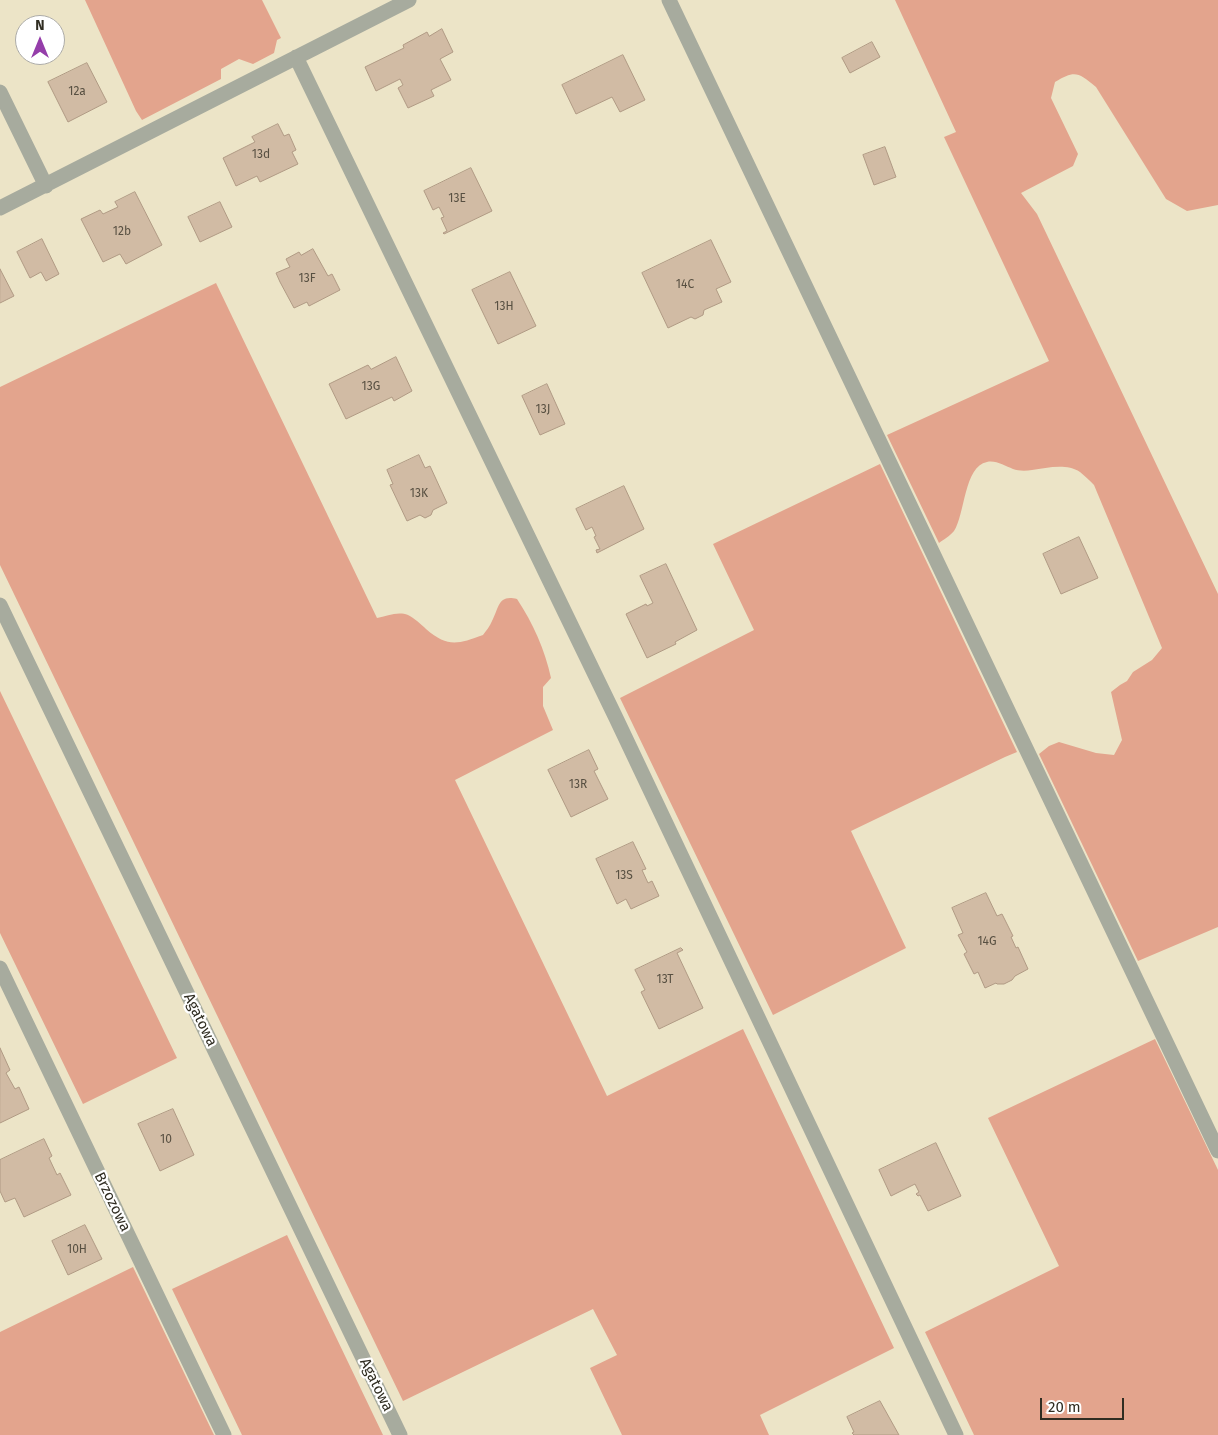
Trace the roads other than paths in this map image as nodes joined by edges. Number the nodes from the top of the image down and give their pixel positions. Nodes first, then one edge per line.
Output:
1 (409, 0) edge
2 (669, 0) edge
3 (296, 57) junction
4 (0, 92) edge
5 (46, 186) junction
6 (0, 208) edge
7 (0, 606) edge
8 (0, 968) edge
9 (1218, 1151) edge
10 (224, 1435) edge
11 (400, 1435) edge
12 (956, 1435) edge

1 - 3 street
2 - 9 street
3 - 5 street
3 - 12 street
4 - 5 street
5 - 6 street
7 - 11 street, Agatowa
8 - 10 street, Brzozowa

